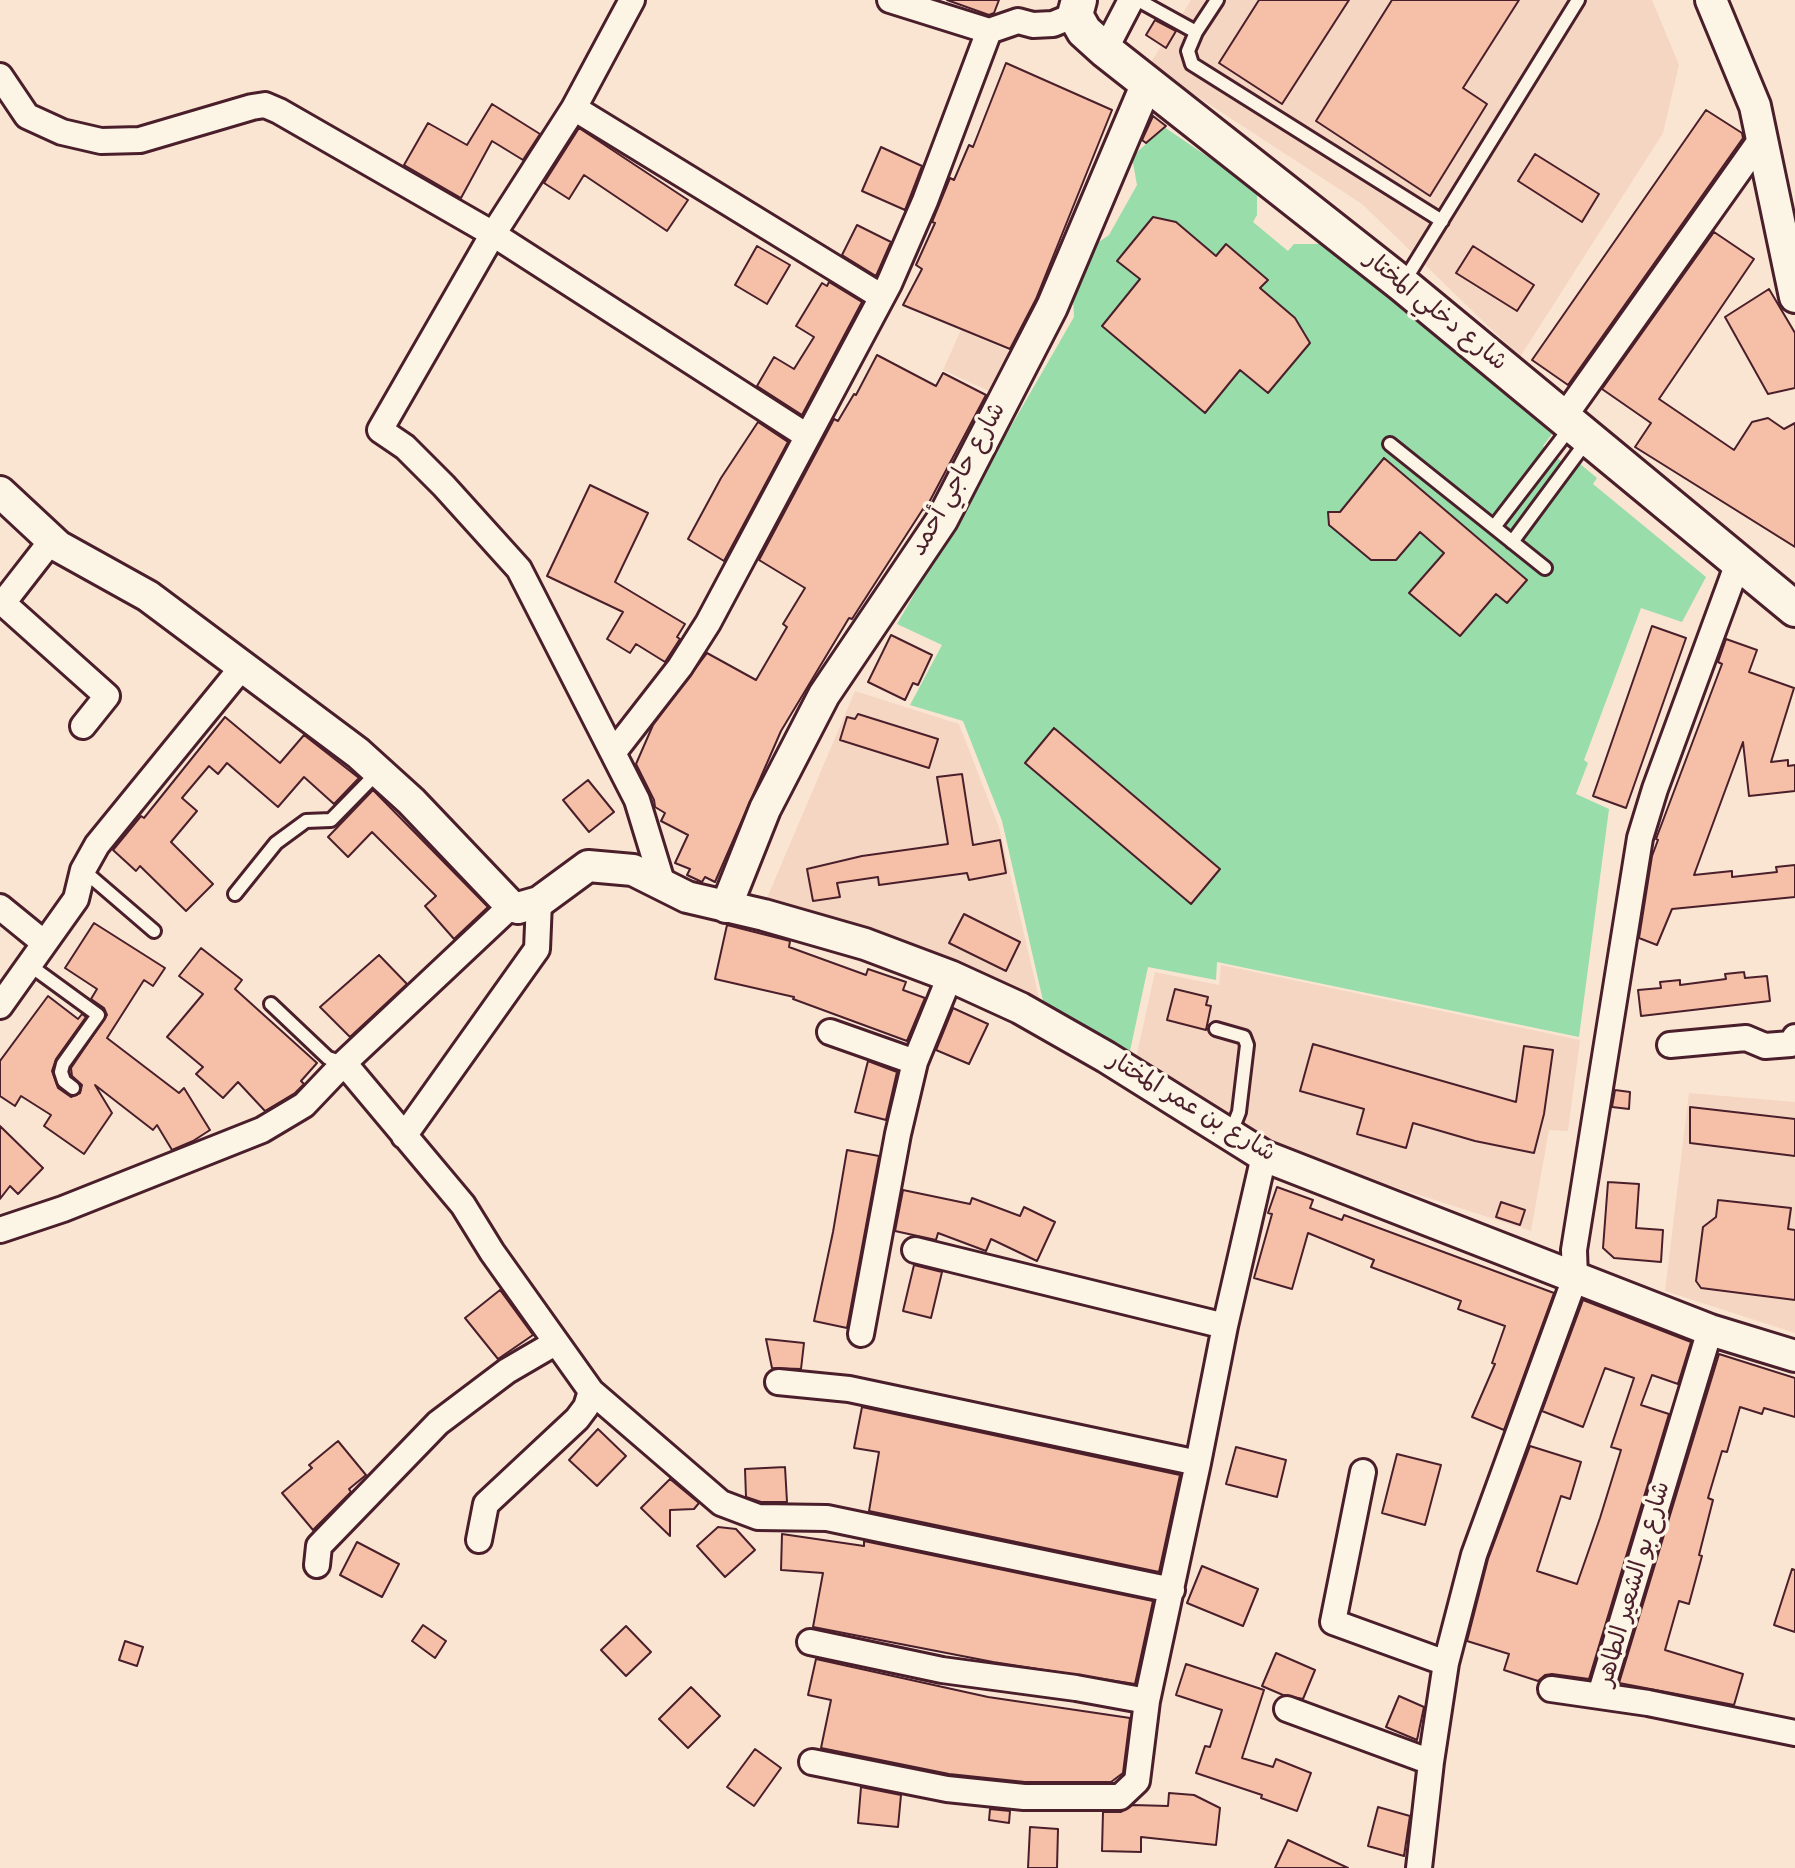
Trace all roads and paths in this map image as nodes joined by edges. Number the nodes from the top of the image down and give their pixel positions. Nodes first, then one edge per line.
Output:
1 (632, 0) edge
2 (890, 0) edge
3 (1131, 0) edge
4 (1138, 0) edge
5 (1217, 0) edge
6 (1578, 0) edge
7 (1711, 0) edge
8 (1077, 8) edge
9 (1015, 10) edge
10 (989, 31) junction
11 (1196, 32) junction
12 (1105, 50) junction
13 (0, 76) edge
14 (1147, 83) junction
15 (574, 108) junction
16 (1762, 138) junction
17 (1442, 221) junction
18 (493, 234) junction
19 (1402, 284) junction
20 (882, 297) junction
21 (1795, 297) edge
22 (1575, 427) junction
23 (807, 436) junction
24 (1390, 444) dead end
25 (0, 492) edge
26 (1494, 527) junction
27 (52, 540) junction
28 (1512, 542) junction
29 (1738, 563) junction
30 (1545, 568) dead end
31 (1795, 609) edge
32 (243, 666) junction
33 (83, 726) dead end
34 (613, 753) junction
35 (379, 771) junction
36 (83, 870) junction
37 (663, 885) junction
38 (235, 894) dead end
39 (525, 904) junction
40 (0, 907) edge
41 (726, 907) junction
42 (154, 931) dead end
43 (43, 942) junction
44 (28, 964) junction
45 (950, 976) junction
46 (271, 1004) dead end
47 (0, 1006) edge
48 (1216, 1029) dead end
49 (830, 1032) dead end
50 (1795, 1037) edge
51 (1670, 1045) dead end
52 (915, 1062) junction
53 (344, 1063) junction
54 (73, 1088) dead end
55 (1230, 1135) junction
56 (404, 1136) junction
57 (1264, 1156) junction
58 (0, 1230) edge
59 (915, 1250) dead end
60 (1575, 1278) junction
61 (1225, 1326) junction
62 (1710, 1330) junction
63 (861, 1334) dead end
64 (555, 1343) junction
65 (1795, 1356) edge
66 (778, 1382) dead end
67 (591, 1391) junction
68 (1198, 1463) junction
69 (1363, 1472) dead end
70 (479, 1540) dead end
71 (317, 1565) dead end
72 (1172, 1590) junction
73 (810, 1642) dead end
74 (1446, 1663) junction
75 (1551, 1689) dead end
76 (1600, 1695) junction
77 (1147, 1701) junction
78 (1287, 1709) dead end
79 (1795, 1733) edge
80 (812, 1762) dead end
81 (1431, 1762) junction
82 (1419, 1868) edge

1 - 15 street
2 - 10 street
3 - 12 street
4 - 11 lane
5 - 11 lane
6 - 17 lane
7 - 16 street
8 - 9 street
8 - 12 main road, شارع دخلي المختار
9 - 10 street
10 - 20 street
11 - 17 lane
12 - 14 main road, شارع دخلي المختار
13 - 18 street
14 - 19 main road, شارع دخلي المختار
14 - 41 street, شارع حاجي أحمد
15 - 18 street
15 - 20 street
16 - 21 street
16 - 22 street
17 - 19 lane
18 - 23 street
18 - 34 street
19 - 22 main road, شارع دخلي المختار
20 - 23 street
22 - 26 lane
22 - 28 lane
22 - 29 main road, شارع دخلي المختار
23 - 34 street
24 - 26 lane
25 - 27 street
26 - 28 lane
27 - 32 street
27 - 33 street
28 - 30 lane
29 - 31 main road, شارع دخلي المختار
29 - 60 street
32 - 35 street
32 - 36 street
34 - 37 street
35 - 38 lane
35 - 39 street
36 - 42 lane
36 - 43 street
37 - 39 street, شارع بن عمر المختار
37 - 41 street, شارع بن عمر المختار
39 - 53 street
39 - 56 street
40 - 43 street
41 - 45 street, شارع بن عمر المختار
43 - 44 street
44 - 47 street
44 - 54 lane
45 - 52 street
45 - 55 street, شارع بن عمر المختار
46 - 53 lane
48 - 55 lane
49 - 52 street
50 - 51 street
52 - 63 street
53 - 56 street
53 - 58 street
55 - 57 street, شارع بن عمر المختار
56 - 64 street
57 - 60 street, شارع بن عمر المختار
57 - 61 street
59 - 61 street
60 - 62 street, شارع بن عمر المختار
60 - 74 street
61 - 68 street
62 - 65 street, شارع بن عمر المختار
62 - 76 street, شارع بو الشعير الطاهر
64 - 67 street
64 - 71 street
66 - 68 street
67 - 70 street
67 - 72 street
68 - 72 street
69 - 74 street
72 - 77 street
73 - 77 street
74 - 81 street
75 - 76 street
76 - 79 street, شارع بو الشعير الطاهر
77 - 80 street
78 - 81 street
81 - 82 street

